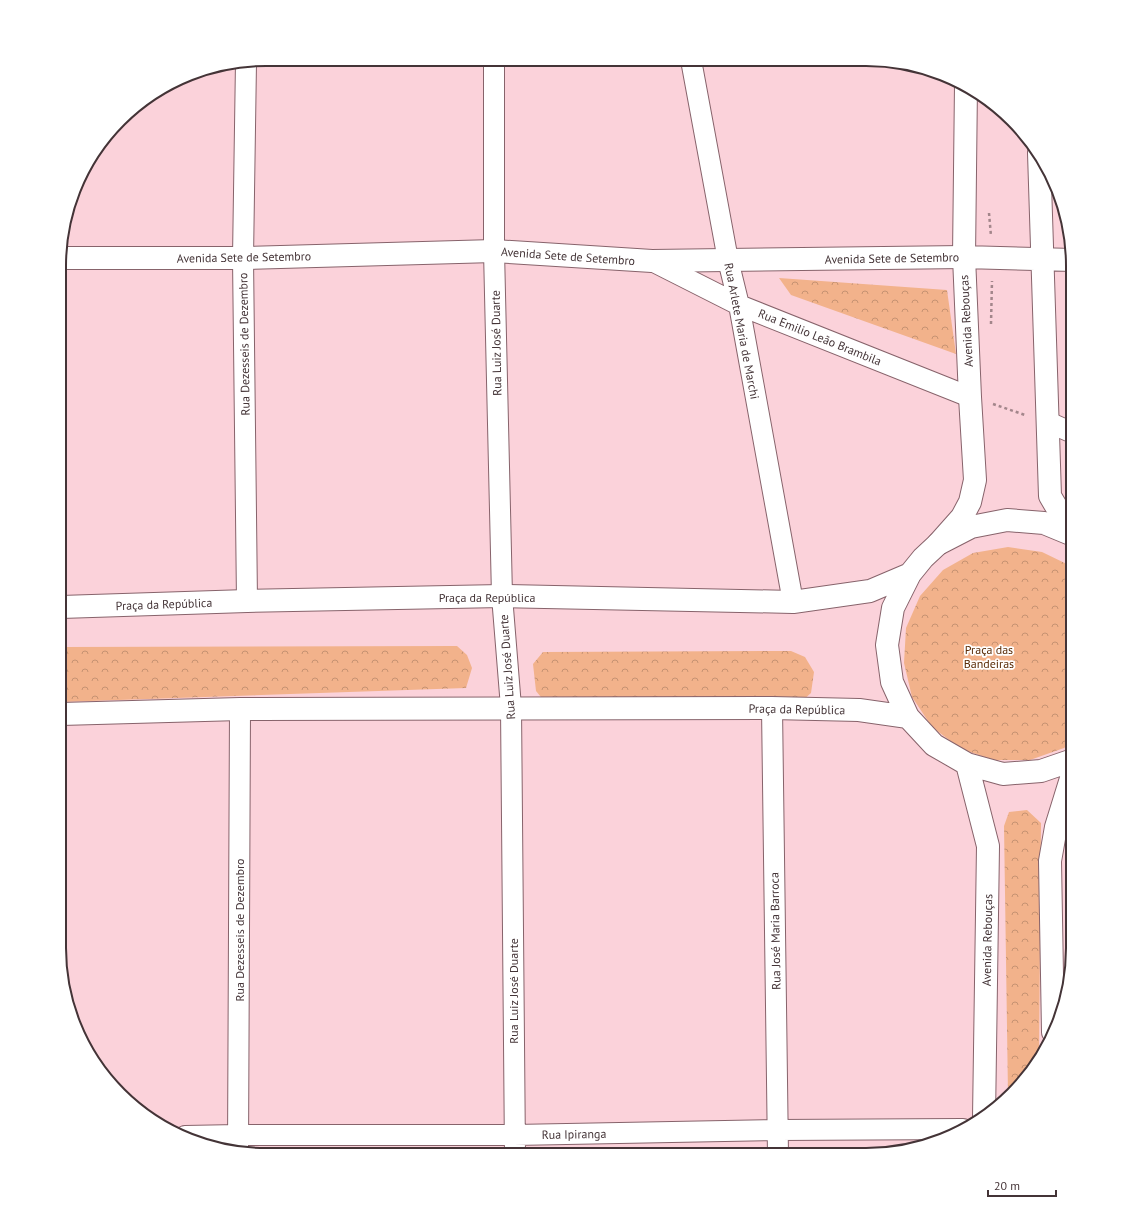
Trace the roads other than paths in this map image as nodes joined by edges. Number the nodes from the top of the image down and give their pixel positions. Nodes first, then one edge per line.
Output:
1 (494, 66) edge
2 (692, 66) edge
3 (246, 67) edge
4 (966, 93) edge
5 (1040, 167) edge
6 (494, 251) junction
7 (964, 257) junction
8 (66, 258) edge
9 (243, 258) junction
10 (1043, 259) junction
11 (728, 260) junction
12 (1066, 260) edge
13 (652, 261) junction
14 (738, 305) junction
15 (970, 397) junction
16 (1048, 422) junction
17 (1066, 430) edge
18 (1066, 523) edge
19 (1066, 532) edge
20 (938, 544) junction
21 (910, 574) junction
22 (502, 596) junction
23 (247, 601) junction
24 (793, 602) junction
25 (66, 607) edge
26 (240, 708) junction
27 (511, 708) junction
28 (772, 708) junction
29 (66, 714) edge
30 (908, 717) junction
31 (1066, 762) edge
32 (967, 764) junction
33 (1066, 795) edge
34 (1054, 1016) edge
35 (984, 1109) edge
36 (950, 1129) edge
37 (778, 1130) junction
38 (211, 1140) edge
39 (238, 1144) edge
40 (514, 1145) edge
41 (778, 1148) edge

1 - 6 street, Rua Luiz José Duarte
2 - 11 street, Rua Arlete Maria de Marchi
3 - 9 street, Rua Dezesseis de Dezembro
4 - 7 main road, Avenida Rebouças
5 - 10 main road
6 - 9 main road, Avenida Sete de Setembro
6 - 13 main road, Avenida Sete de Setembro
6 - 22 street, Rua Luiz José Duarte
7 - 10 main road, Avenida Sete de Setembro
7 - 11 main road, Avenida Sete de Setembro
7 - 15 main road, Avenida Rebouças
8 - 9 main road, Avenida Sete de Setembro
9 - 23 street, Rua Dezesseis de Dezembro
10 - 12 main road, Avenida Sete de Setembro
10 - 16 main road
11 - 13 main road, Avenida Sete de Setembro
11 - 14 street, Rua Arlete Maria de Marchi
13 - 14 street, Rua Emilio Leão Brambila
14 - 15 street, Rua Emilio Leão Brambila
14 - 24 street, Rua Arlete Maria de Marchi
15 - 20 main road, Avenida Rebouças
16 - 17 street
16 - 18 main road
19 - 20 main road
20 - 21 main road
21 - 24 main road, Praça da República
21 - 30 main road
22 - 23 main road, Praça da República
22 - 24 main road, Praça da República
22 - 27 street, Rua Luiz José Duarte
23 - 25 main road, Praça da República
26 - 27 main road, Praça da República
26 - 29 main road, Praça da República
26 - 39 street, Rua Dezesseis de Dezembro
27 - 28 main road, Praça da República
27 - 40 street, Rua Luiz José Duarte
28 - 30 main road, Praça da República
28 - 37 street, Rua José Maria Barroca
30 - 32 main road
31 - 32 main road
32 - 35 main road, Avenida Rebouças
33 - 34 main road
36 - 37 street, Rua Ipiranga
37 - 40 street, Rua Ipiranga
37 - 41 street, Rua José Maria Barroca
38 - 39 street, Rua Ipiranga
39 - 40 street, Rua Ipiranga

